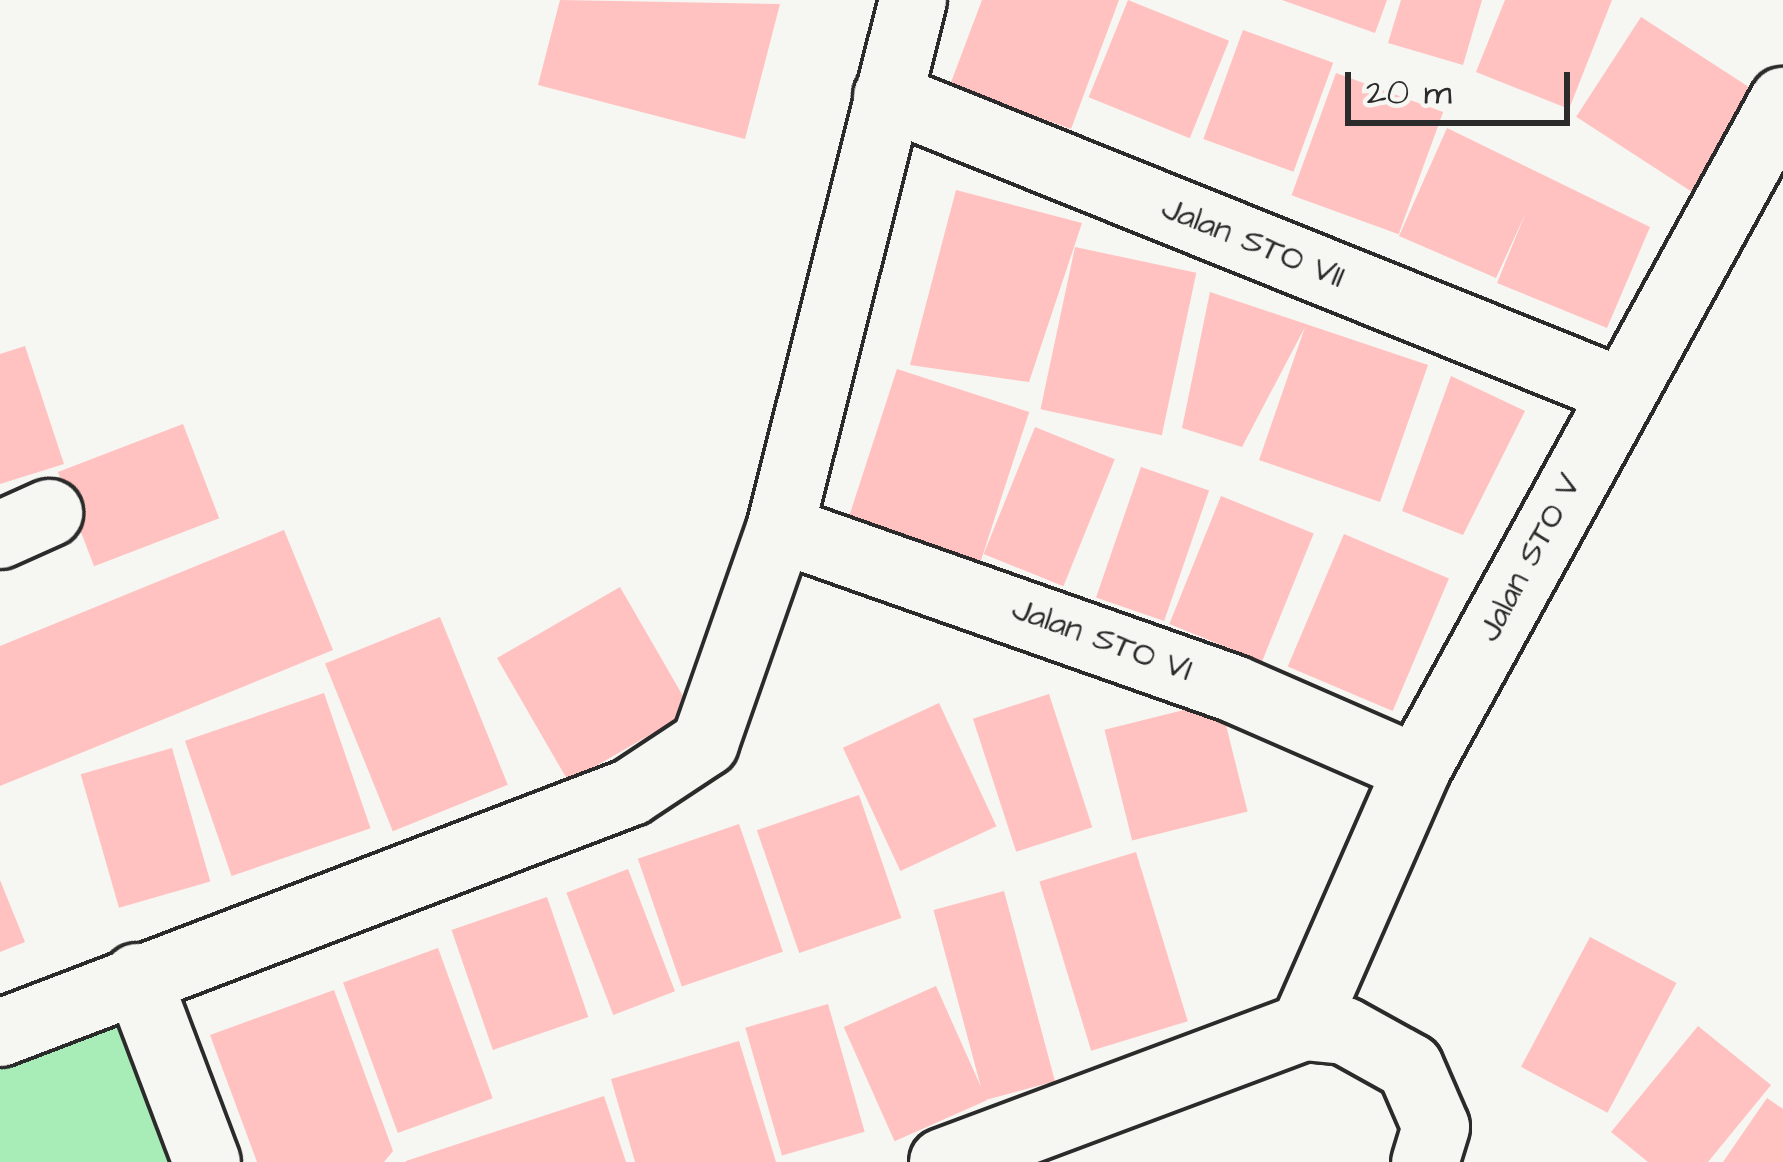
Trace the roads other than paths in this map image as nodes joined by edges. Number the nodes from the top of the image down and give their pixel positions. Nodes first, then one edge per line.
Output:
1 (913, 0) edge
2 (887, 96) junction
3 (1783, 100) edge
4 (1620, 391) junction
5 (780, 530) junction
6 (1417, 769) junction
7 (136, 977) junction
8 (1304, 1028) junction
9 (0, 1033) edge
10 (207, 1162) edge
11 (943, 1162) edge
12 (1425, 1162) edge

1 - 2 street
2 - 4 street, Jalan STO VII
2 - 5 street
3 - 4 street, Jalan STO V
4 - 6 street, Jalan STO V
5 - 6 street, Jalan STO VI
5 - 7 street
6 - 8 street, Jalan STO V
7 - 9 street
7 - 10 street
8 - 11 street
8 - 12 street

